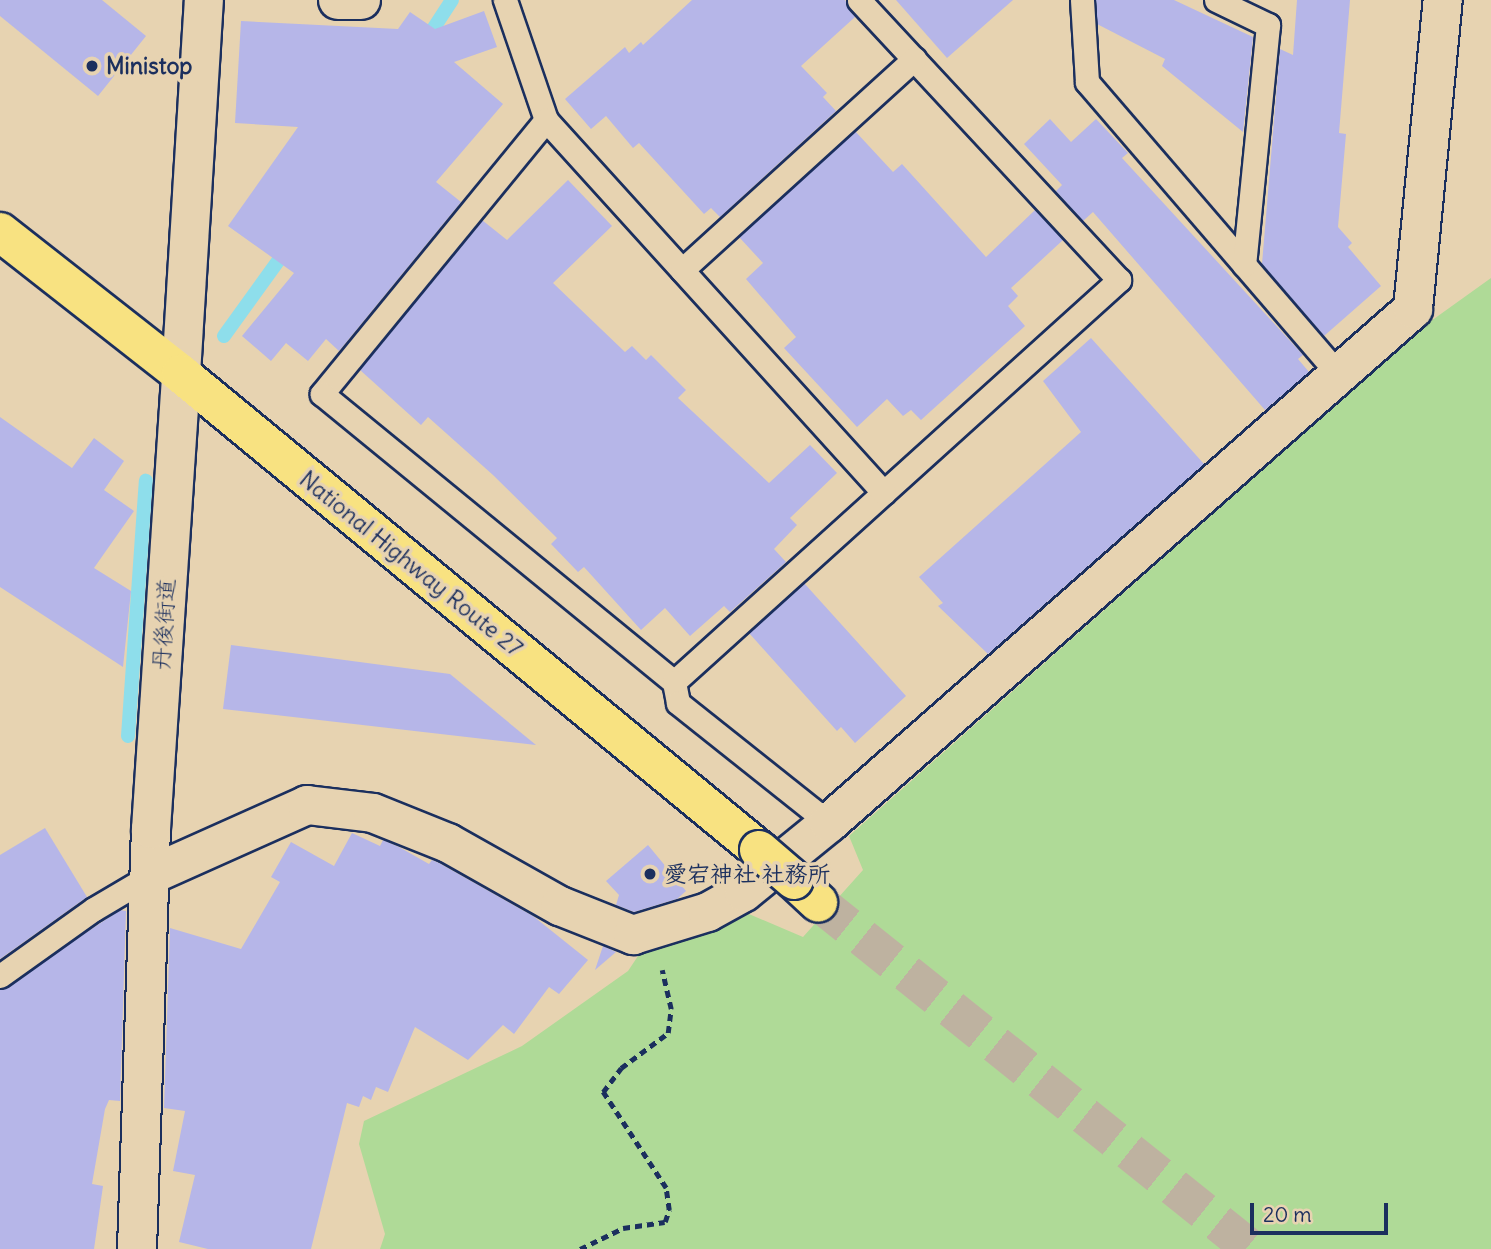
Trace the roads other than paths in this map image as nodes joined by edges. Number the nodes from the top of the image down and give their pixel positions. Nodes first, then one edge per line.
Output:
1 (204, 0) edge
2 (338, 0) edge
3 (361, 0) edge
4 (505, 0) edge
5 (859, 0) edge
6 (1082, 0) edge
7 (1216, 0) edge
8 (1443, 0) edge
9 (914, 59) junction
10 (546, 120) junction
11 (0, 233) edge
12 (1244, 265) junction
13 (682, 270) junction
14 (181, 374) junction
15 (1338, 374) junction
16 (884, 493) junction
17 (674, 682) junction
18 (829, 823) junction
19 (153, 874) junction
20 (806, 891) tunnel mouth
21 (0, 976) edge
22 (137, 1249) edge

1 - 14 street, 丹後街道
2 - 3 street
4 - 10 lane
5 - 9 lane
6 - 12 lane
7 - 12 lane
8 - 15 street
9 - 13 lane
9 - 16 lane
10 - 13 lane
10 - 17 lane
11 - 14 highway, National Highway Route 27
12 - 15 lane
13 - 16 lane
14 - 19 street, 丹後街道
14 - 20 highway, National Highway Route 27, bridge
15 - 18 street
16 - 17 lane
17 - 18 lane
18 - 19 street
19 - 21 lane
19 - 22 street, 丹後街道

